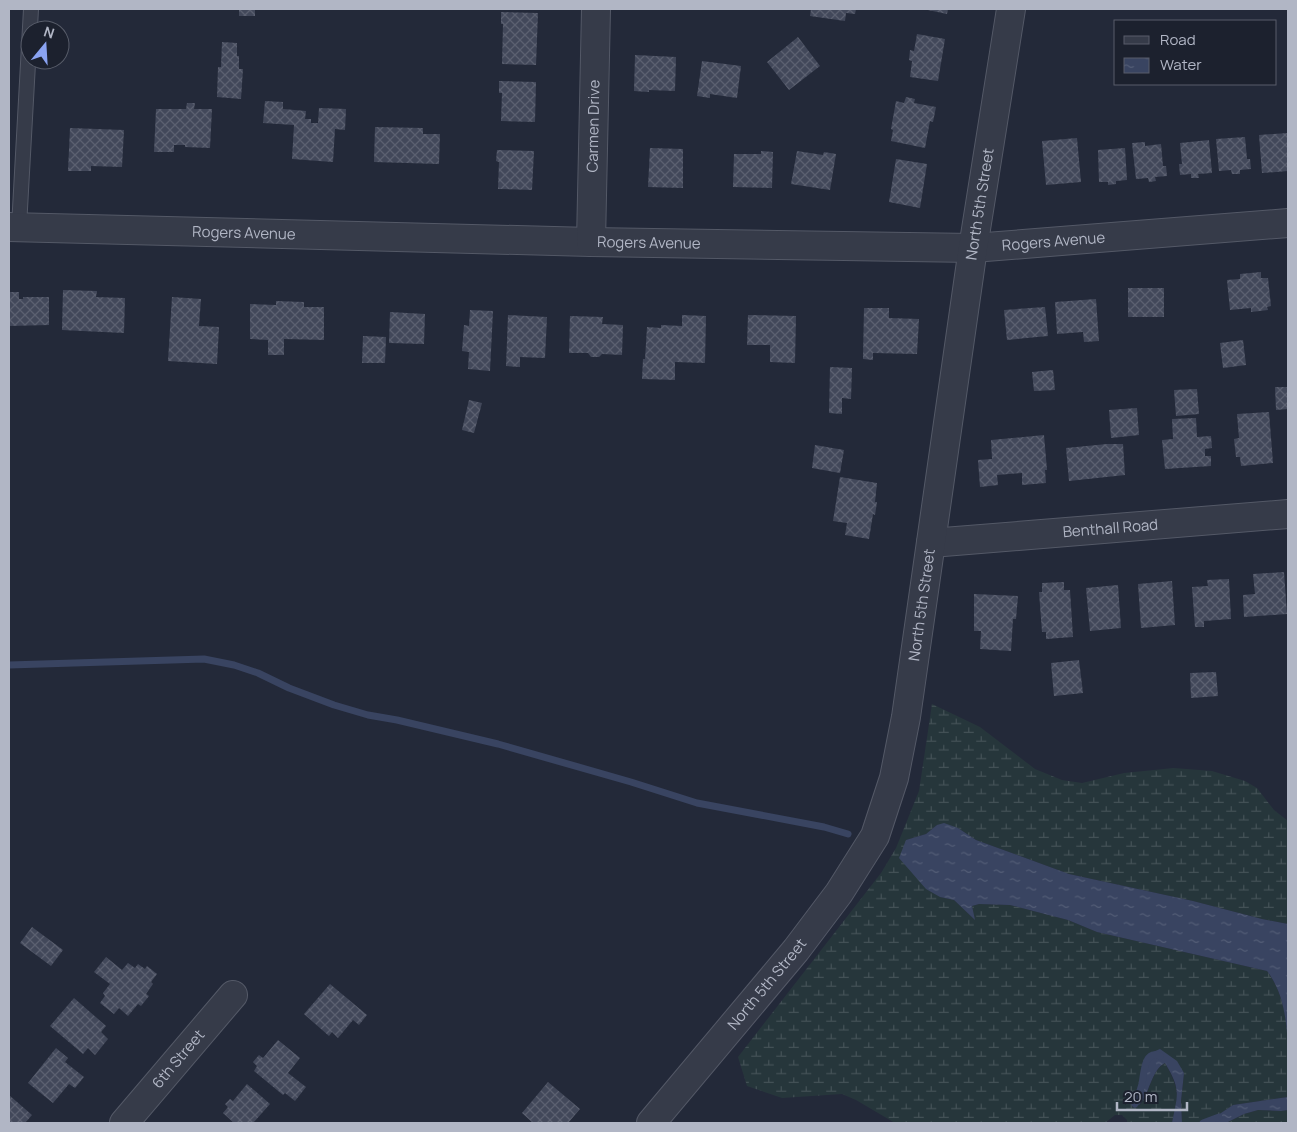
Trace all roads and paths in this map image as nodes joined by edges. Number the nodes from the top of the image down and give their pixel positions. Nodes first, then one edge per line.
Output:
1 (31, 9) edge
2 (596, 9) edge
3 (1012, 9) edge
4 (1288, 223) edge
5 (14, 227) edge
6 (591, 242) junction
7 (974, 248) junction
8 (1288, 514) edge
9 (931, 543) junction
10 (233, 995) dead end
11 (124, 1123) edge
12 (651, 1123) edge

1 - 5 lane
2 - 6 street, Carmen Drive
3 - 7 street, North 5th Street
4 - 7 street, Rogers Avenue
5 - 6 street, Rogers Avenue
6 - 7 street, Rogers Avenue
7 - 9 street, North 5th Street
8 - 9 street, Benthall Road
9 - 12 street, North 5th Street
10 - 11 street, 6th Street

